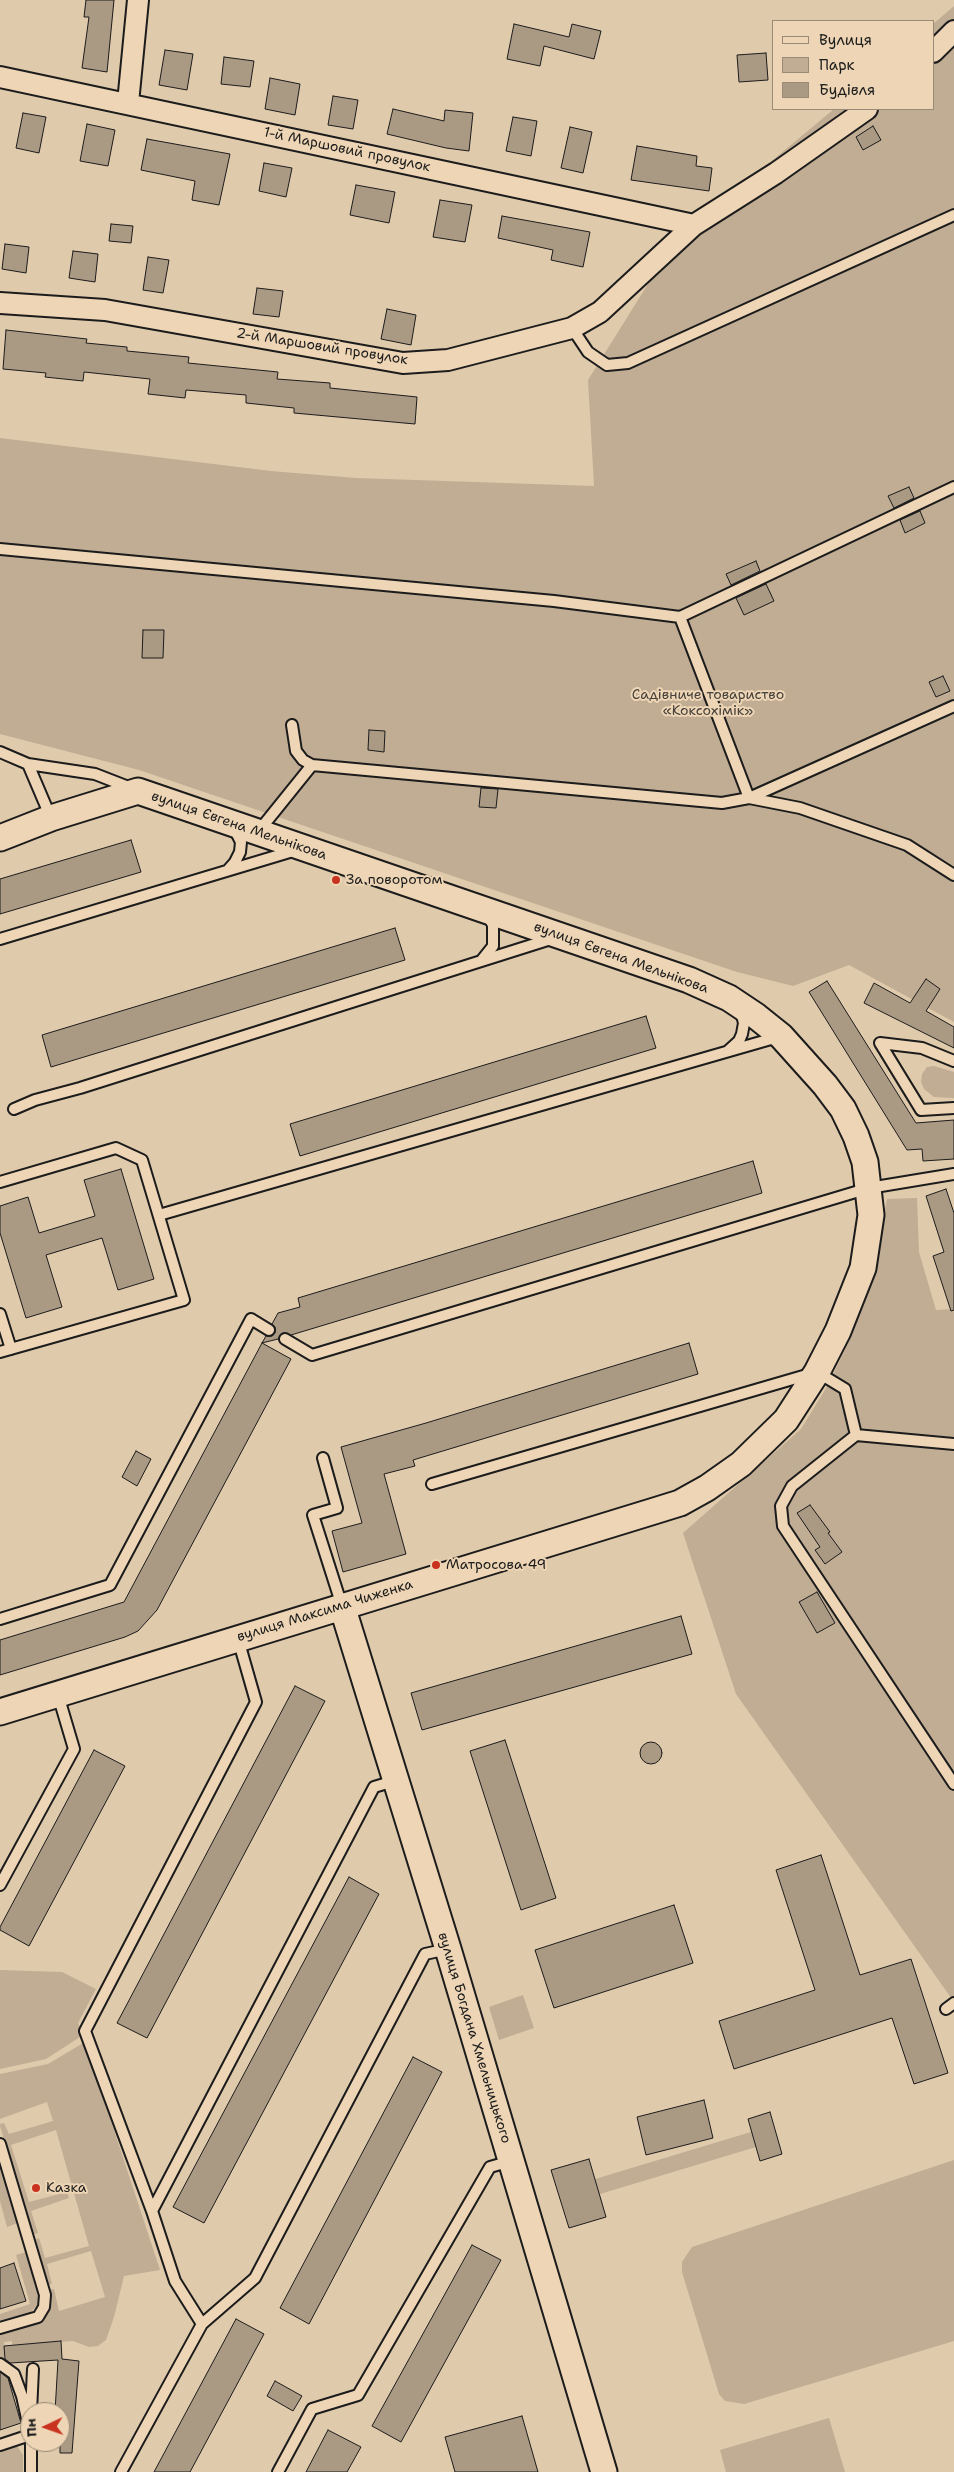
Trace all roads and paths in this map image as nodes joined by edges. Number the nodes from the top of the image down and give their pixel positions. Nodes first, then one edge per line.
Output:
1 (138, 0) edge
2 (954, 31) edge
3 (934, 51) edge
4 (0, 77) edge
5 (128, 103) junction
6 (865, 110) edge
7 (954, 215) edge
8 (694, 224) junction
9 (0, 302) edge
10 (572, 328) junction
11 (954, 487) edge
12 (0, 549) edge
13 (680, 617) junction
14 (954, 706) edge
15 (292, 725) dead end
16 (0, 752) edge
17 (28, 764) junction
18 (312, 765) junction
19 (138, 791) junction
20 (749, 798) junction
21 (51, 818) junction
22 (230, 823) junction
23 (257, 833) junction
24 (0, 838) edge
25 (301, 848) junction
26 (227, 870) junction
27 (954, 875) edge
28 (479, 906) junction
29 (563, 936) junction
30 (0, 939) edge
31 (480, 962) junction
32 (736, 1002) junction
33 (781, 1036) junction
34 (727, 1052) junction
35 (954, 1061) edge
36 (954, 1108) edge
37 (14, 1109) dead end
38 (954, 1174) edge
39 (0, 1182) edge
40 (869, 1188) junction
41 (159, 1215) junction
42 (0, 1314) edge
43 (269, 1330) dead end
44 (284, 1339) dead end
45 (11, 1349) junction
46 (0, 1352) edge
47 (816, 1372) junction
48 (856, 1435) junction
49 (954, 1444) edge
50 (323, 1458) dead end
51 (432, 1484) dead end
52 (651, 1512) joint
53 (342, 1606) junction
54 (0, 1619) edge
55 (238, 1638) junction
56 (58, 1694) junction
57 (0, 1712) edge
58 (394, 1782) junction
59 (954, 1784) edge
60 (0, 1885) edge
61 (448, 1949) junction
62 (0, 2144) edge
63 (510, 2161) junction
64 (152, 2211) junction
65 (202, 2324) junction
66 (0, 2328) edge
67 (0, 2364) edge
68 (33, 2369) dead end
69 (23, 2402) edge
70 (31, 2402) edge
71 (20, 2437) edge
72 (0, 2444) edge
73 (31, 2452) edge
74 (31, 2472) edge
75 (122, 2472) edge
76 (278, 2472) edge
77 (604, 2472) edge

1 - 5 street
2 - 3 street
4 - 5 street, 1-й Маршовий провулок
5 - 8 street, 1-й Маршовий провулок
6 - 8 street, 2-й Маршовий провулок
7 - 10 lane
8 - 10 street, 2-й Маршовий провулок
9 - 10 street, 2-й Маршовий провулок
11 - 13 lane
12 - 13 lane
13 - 20 lane
14 - 20 lane
15 - 18 lane
16 - 17 lane
17 - 19 lane
17 - 21 lane
18 - 20 lane
18 - 23 lane
19 - 21 street, вулиця Євгена Мельнікова
19 - 22 street, вулиця Євгена Мельнікова
20 - 27 lane
21 - 24 street, вулиця Євгена Мельнікова
22 - 23 street, вулиця Євгена Мельнікова
22 - 26 lane
23 - 25 street, вулиця Євгена Мельнікова
25 - 26 lane
25 - 28 street, вулиця Євгена Мельнікова
26 - 30 lane
28 - 29 street, вулиця Євгена Мельнікова
28 - 31 lane
29 - 31 lane
29 - 32 street, вулиця Євгена Мельнікова
31 - 37 lane
32 - 33 street, вулиця Євгена Мельнікова
32 - 34 lane
33 - 34 lane
33 - 40 street, вулиця Євгена Мельнікова
34 - 41 lane
35 - 36 lane
38 - 40 lane
39 - 41 lane
40 - 44 lane
40 - 47 street, вулиця Євгена Мельнікова
41 - 45 lane
42 - 45 lane
43 - 54 lane
45 - 46 lane
47 - 48 lane
47 - 51 lane
47 - 52 street, вулиця Євгена Мельнікова
48 - 49 lane
48 - 59 lane
50 - 53 lane
52 - 53 street, вулиця Максима Чиженка
53 - 55 street, вулиця Максима Чиженка
53 - 58 street, вулиця Богдана Хмельницького
55 - 56 street, вулиця Максима Чиженка
55 - 64 lane
56 - 57 street, вулиця Максима Чиженка
56 - 60 lane
58 - 61 street, вулиця Богдана Хмельницького
58 - 64 lane
61 - 63 street, вулиця Богдана Хмельницького
61 - 65 lane
62 - 66 lane
63 - 76 lane
63 - 77 street, вулиця Богдана Хмельницького
64 - 65 lane
65 - 75 lane
67 - 69 lane
68 - 70 lane
71 - 72 lane
73 - 74 lane

